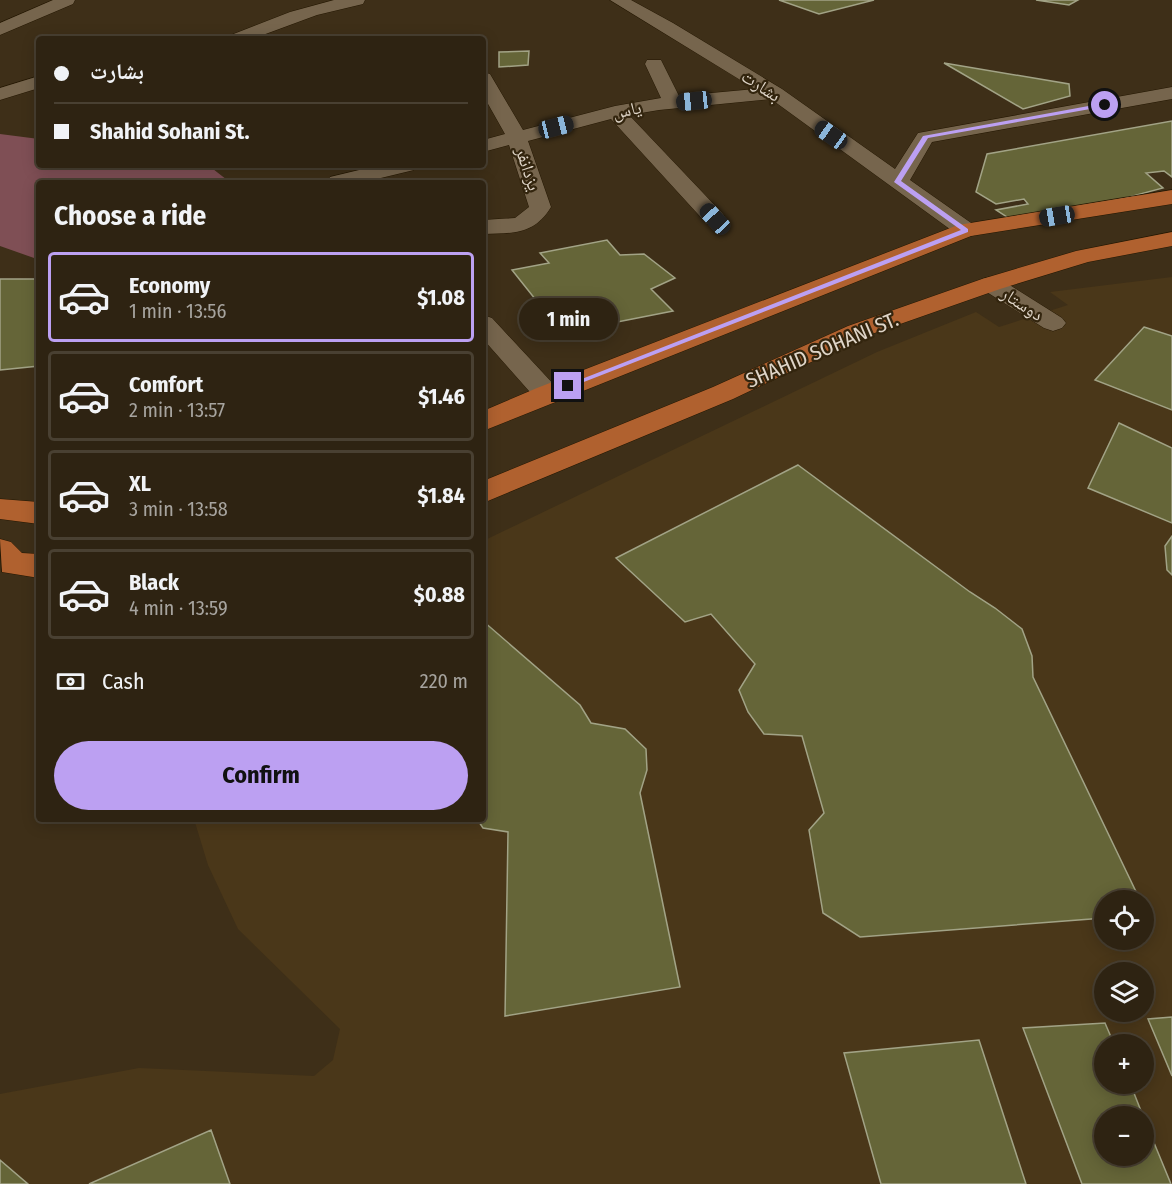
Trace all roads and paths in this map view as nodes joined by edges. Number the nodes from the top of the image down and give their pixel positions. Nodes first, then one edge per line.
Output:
1 (67, 0) edge
2 (357, 0) edge
3 (618, 0) edge
4 (0, 30) edge
5 (244, 36) edge
6 (654, 64) dead end
7 (36, 83) edge
8 (486, 83) edge
9 (775, 93) junction
10 (1172, 93) edge
11 (0, 94) edge
12 (674, 103) junction
13 (615, 112) junction
14 (517, 137) junction
15 (486, 145) edge
16 (394, 168) edge
17 (346, 180) edge
18 (898, 182) junction
19 (1172, 197) edge
20 (715, 219) dead end
21 (486, 226) edge
22 (966, 230) junction
23 (1172, 239) edge
24 (991, 284) junction
25 (1053, 323) dead end
26 (486, 326) edge
27 (547, 394) junction
28 (486, 421) edge
29 (486, 492) edge
30 (0, 509) edge
31 (36, 513) edge
32 (0, 550) edge
33 (36, 566) edge

1 - 4 street
2 - 5 street
3 - 9 street, بشارت
6 - 12 street
7 - 11 street
8 - 14 street, یزدانفر
9 - 12 street, یاس
9 - 18 street, بشارت
10 - 18 street
12 - 13 street, یاس
13 - 14 street, یاس
13 - 20 street
14 - 15 street, یاس
14 - 21 street, یزدانفر
16 - 17 street
18 - 22 street, بشارت
19 - 22 main road
22 - 27 main road
23 - 24 main road, SHAHID SOHANI ST.
24 - 25 street, دوستار
24 - 29 main road, SHAHID SOHANI ST.
26 - 27 street
27 - 28 main road
30 - 31 main road
32 - 33 main road

